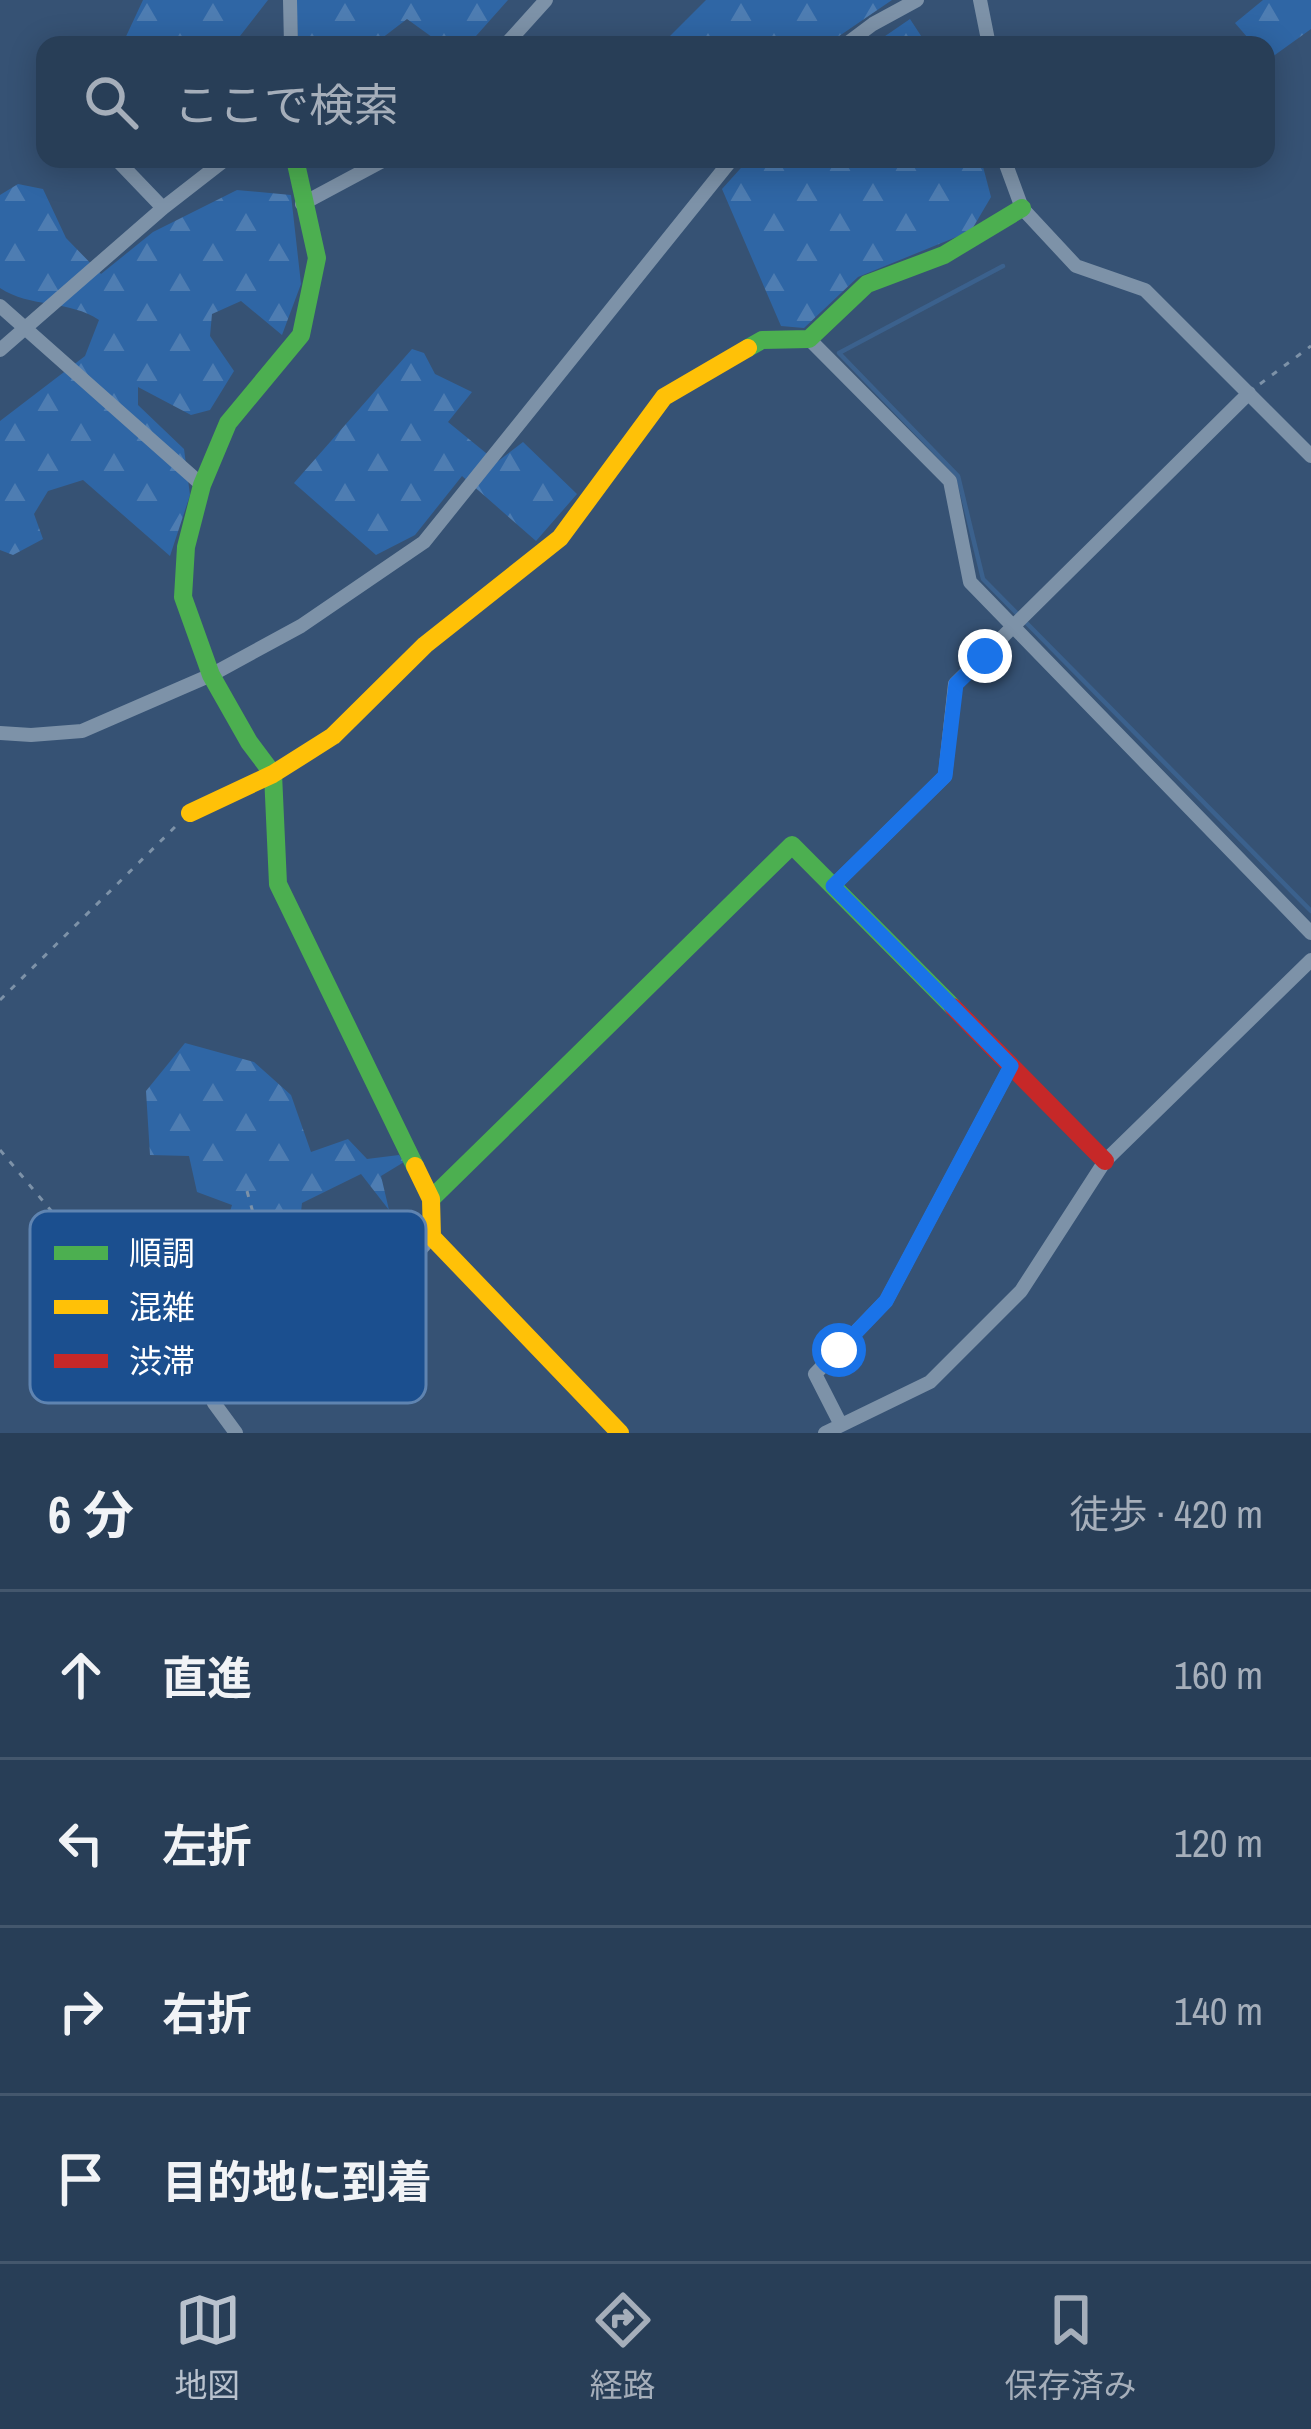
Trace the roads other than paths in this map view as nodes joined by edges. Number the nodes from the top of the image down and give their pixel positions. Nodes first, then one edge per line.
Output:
1 (290, 0) edge
2 (546, 0) edge
3 (917, 0) edge
4 (980, 0) edge
5 (291, 36) edge
6 (514, 36) edge
7 (856, 36) edge
8 (987, 36) edge
9 (125, 168) edge
10 (215, 168) edge
11 (296, 168) edge
12 (369, 168) edge
13 (725, 168) edge
14 (1007, 168) edge
15 (302, 204) junction
16 (164, 208) junction
17 (1022, 208) junction
18 (0, 306) edge
19 (23, 327) junction
20 (809, 339) junction
21 (0, 350) edge
22 (1250, 393) junction
23 (1311, 456) edge
24 (202, 485) junction
25 (1014, 629) junction
26 (211, 675) junction
27 (0, 733) edge
28 (273, 774) junction
29 (190, 813) road end
30 (833, 886) junction
31 (1311, 933) edge
32 (1311, 960) edge
33 (1011, 1066) junction
34 (1105, 1160) junction
35 (431, 1199) junction
36 (432, 1237) junction
37 (426, 1243) edge
38 (214, 1403) edge
39 (841, 1425) junction
40 (236, 1433) edge
41 (620, 1433) edge
42 (825, 1433) edge

1 - 5 street
2 - 6 street
3 - 7 street
4 - 8 street
9 - 16 street
10 - 16 street
11 - 15 street
12 - 15 street
13 - 26 street
14 - 17 street
15 - 24 street
16 - 19 street
17 - 20 street
17 - 22 street
18 - 19 street
19 - 21 street
19 - 24 street
20 - 25 street
20 - 28 street
22 - 23 street
22 - 25 street
24 - 26 street
25 - 30 street
25 - 31 street
26 - 27 street
26 - 28 street
28 - 29 street
28 - 35 street
30 - 33 street
30 - 35 street
32 - 34 street
33 - 34 street
33 - 39 street
34 - 39 street
35 - 36 street
36 - 37 street
36 - 41 street
38 - 40 street
39 - 42 street

